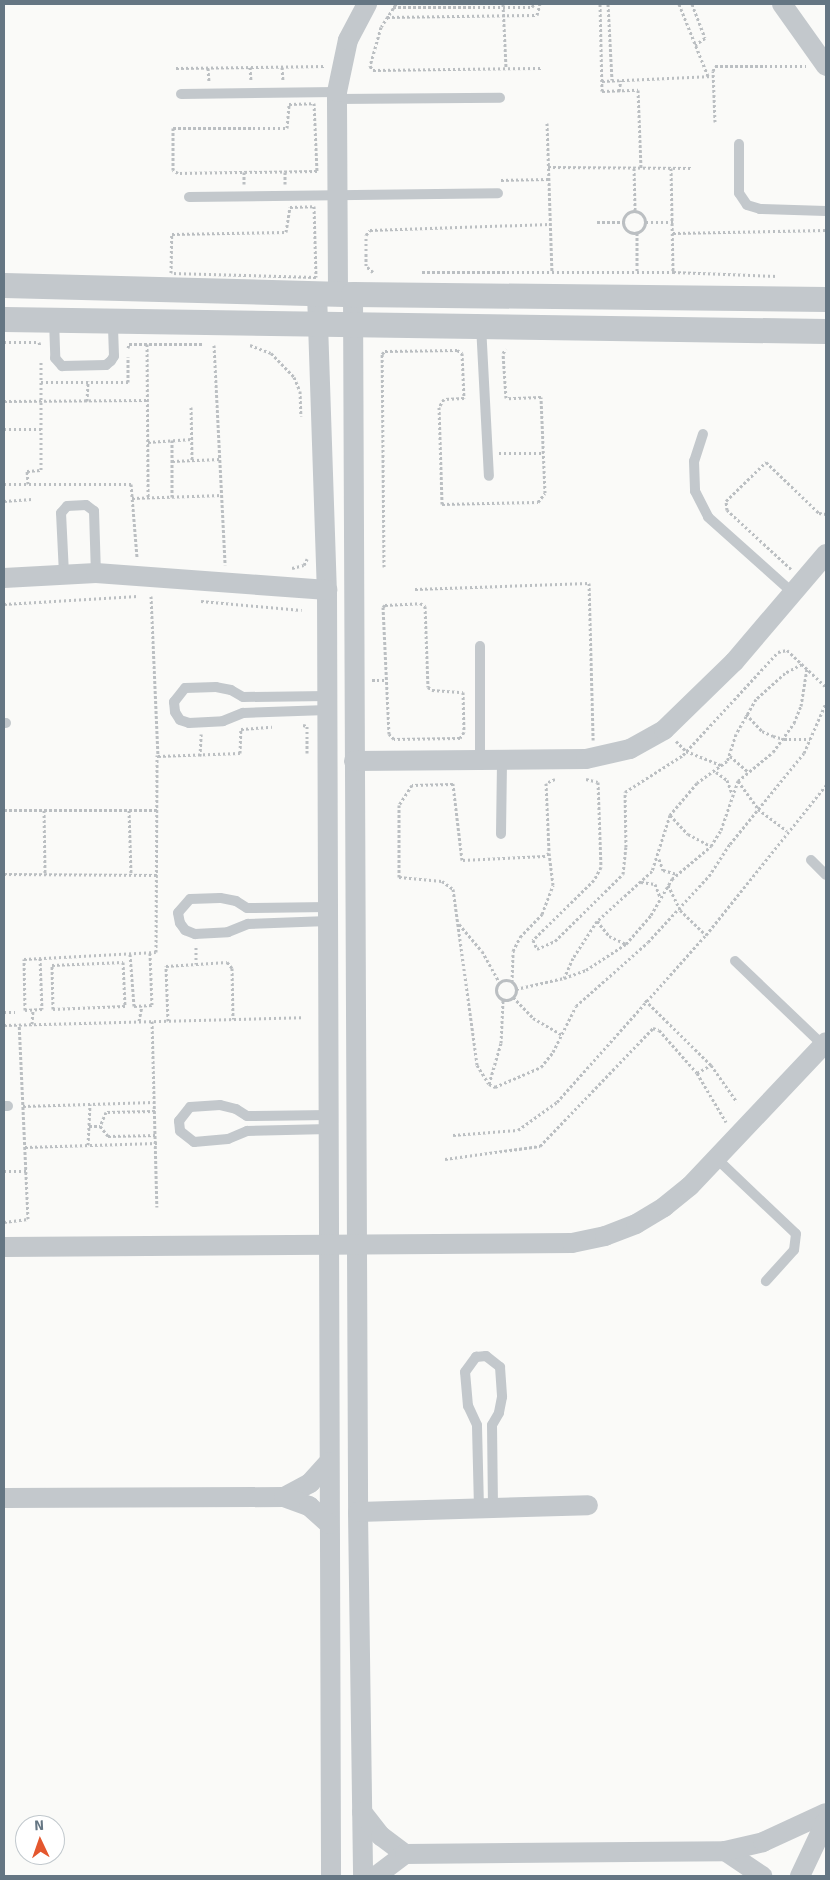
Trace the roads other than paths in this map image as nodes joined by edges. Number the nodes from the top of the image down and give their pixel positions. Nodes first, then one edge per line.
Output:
1 (367, 4) edge
2 (782, 4) edge
3 (822, 66) edge
4 (181, 94) dead end
5 (337, 96) junction
6 (500, 98) dead end
7 (739, 144) dead end
8 (498, 193) dead end
9 (339, 195) junction
10 (189, 196) dead end
11 (826, 211) edge
12 (4, 285) edge
13 (336, 293) junction
14 (759, 298) junction
15 (826, 299) edge
16 (4, 319) edge
17 (54, 319) junction
18 (113, 319) junction
19 (318, 321) junction
20 (354, 322) junction
21 (481, 324) junction
22 (759, 330) junction
23 (826, 331) edge
24 (703, 434) dead end
25 (489, 476) dead end
26 (826, 554) edge
27 (96, 573) junction
28 (64, 574) junction
29 (4, 578) edge
30 (799, 587) junction
31 (327, 590) junction
32 (480, 646) dead end
33 (327, 703) junction
34 (354, 761) junction
35 (480, 761) junction
36 (502, 761) junction
37 (501, 834) dead end
38 (810, 860) dead end
39 (826, 875) edge
40 (328, 914) junction
41 (735, 961) dead end
42 (825, 1043) edge
43 (329, 1122) junction
44 (716, 1158) junction
45 (330, 1245) junction
46 (358, 1245) junction
47 (4, 1246) edge
48 (766, 1281) dead end
49 (329, 1462) junction
50 (284, 1496) junction
51 (4, 1498) edge
52 (588, 1505) dead end
53 (486, 1508) junction
54 (358, 1512) junction
55 (329, 1524) junction
56 (331, 1780) junction
57 (362, 1780) junction
58 (362, 1812) junction
59 (826, 1813) edge
60 (826, 1821) edge
61 (726, 1850) junction
62 (406, 1854) junction
63 (331, 1876) edge
64 (363, 1876) edge
65 (376, 1876) edge
66 (762, 1876) edge
67 (800, 1876) edge

1 - 5 street
2 - 3 street
4 - 5 lane
5 - 6 lane
5 - 9 street
7 - 11 lane
8 - 9 lane
9 - 10 lane
9 - 13 street
12 - 13 street
13 - 14 street
13 - 19 street
13 - 20 street
14 - 15 street
14 - 22 street
16 - 17 street
17 - 18 street
17 - 18 lane
18 - 19 street
19 - 20 street
19 - 31 street
20 - 21 street
20 - 34 street
21 - 22 street
21 - 25 lane
22 - 23 street
24 - 30 lane
26 - 30 street
27 - 28 street
27 - 28 lane
27 - 31 street
28 - 29 street
30 - 36 street
31 - 33 street
32 - 35 lane
33 - 33 lane
33 - 40 street
34 - 35 street
34 - 46 street
35 - 36 street
36 - 37 lane
38 - 39 lane
40 - 40 lane
40 - 43 street
41 - 42 lane
42 - 44 street
43 - 43 lane
43 - 45 street
44 - 46 street
44 - 48 lane
45 - 46 street
45 - 47 street
45 - 49 street
46 - 54 street
49 - 50 street
49 - 55 street
50 - 51 street
50 - 55 street
52 - 53 street
53 - 53 lane
53 - 54 street
54 - 57 street
55 - 56 street
56 - 57 street
56 - 63 street
57 - 58 street
58 - 62 street
58 - 64 street
59 - 61 street
60 - 67 street
61 - 62 street
61 - 66 street
62 - 65 street

